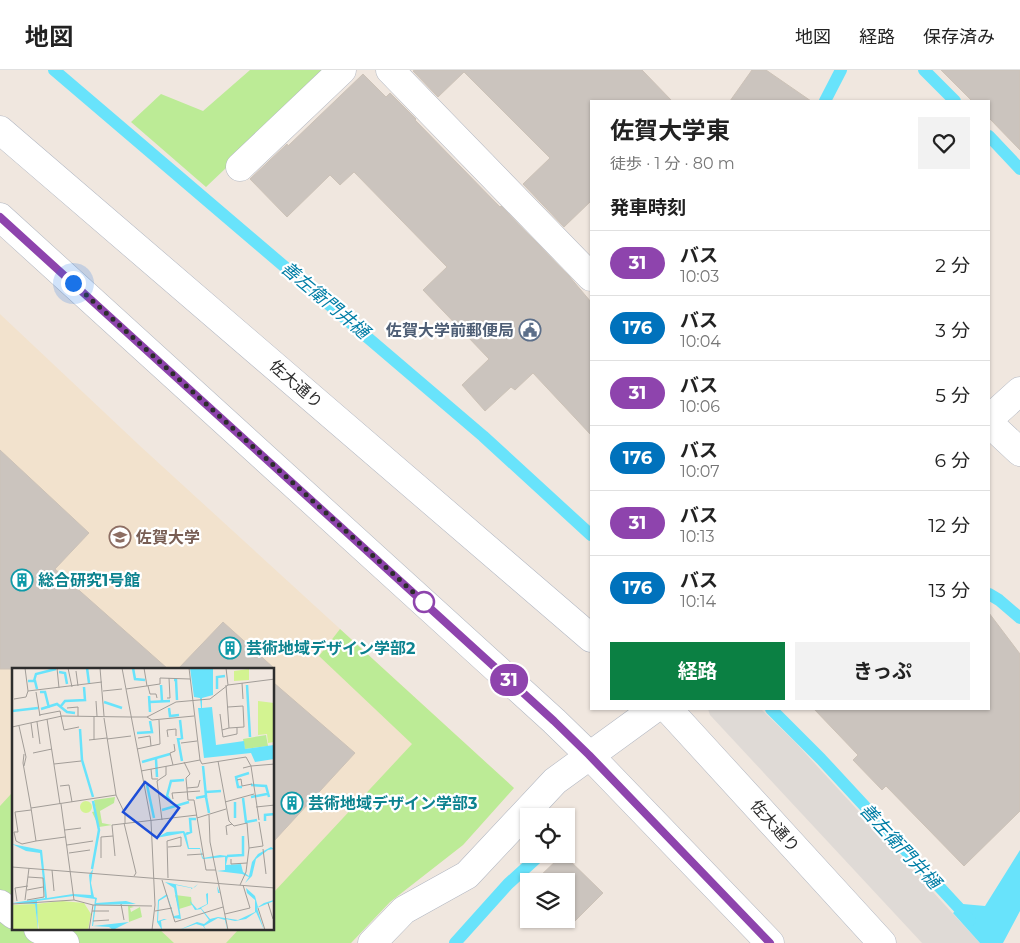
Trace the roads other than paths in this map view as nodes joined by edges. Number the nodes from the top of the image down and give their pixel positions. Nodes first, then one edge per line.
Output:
1 (342, 70) edge
2 (390, 70) edge
3 (0, 130) edge
4 (240, 167) dead end
5 (0, 217) edge
6 (590, 276) edge
7 (1020, 391) edge
8 (990, 420) edge
9 (990, 422) edge
10 (1020, 452) edge
11 (590, 637) edge
12 (653, 710) edge
13 (669, 710) edge
14 (589, 755) junction
15 (0, 904) edge
16 (12, 913) edge
17 (40, 930) edge
18 (65, 943) edge
19 (372, 943) edge
20 (770, 943) edge
21 (882, 943) edge

1 - 4 main road
2 - 6 main road
3 - 11 main road, 佐大通り
5 - 14 main road
7 - 8 main road
9 - 10 main road
12 - 14 main road
13 - 21 main road, 佐大通り
14 - 19 main road
14 - 20 main road
15 - 16 main road
17 - 18 main road

